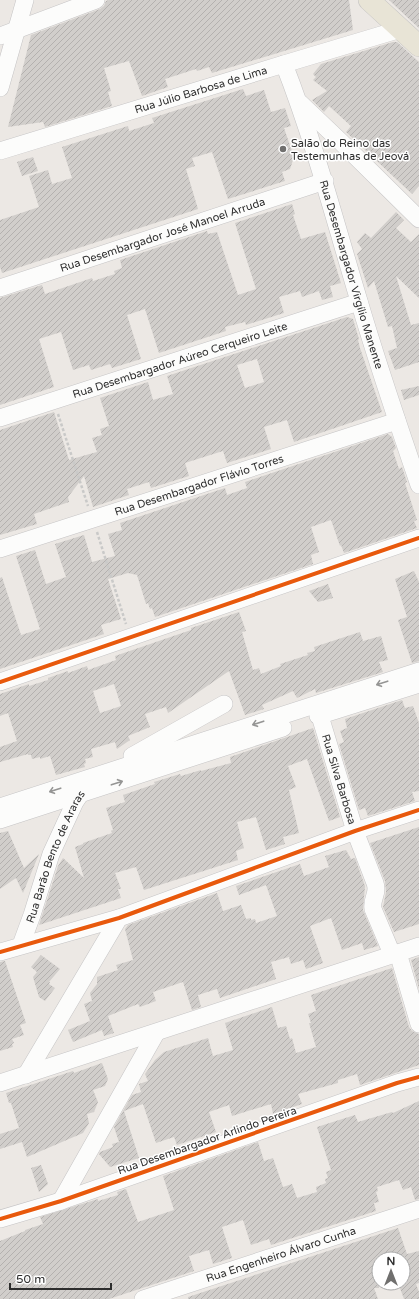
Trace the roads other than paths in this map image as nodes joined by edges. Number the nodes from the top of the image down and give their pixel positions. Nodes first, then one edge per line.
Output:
1 (25, 0) edge
2 (96, 0) edge
3 (369, 0) edge
4 (401, 29) junction
5 (16, 30) junction
6 (0, 36) edge
7 (419, 46) edge
8 (284, 64) junction
9 (0, 88) edge
10 (299, 102) junction
11 (0, 151) edge
12 (325, 182) junction
13 (419, 219) edge
14 (0, 288) edge
15 (359, 302) junction
16 (0, 418) edge
17 (397, 421) junction
18 (419, 485) edge
19 (419, 538) edge
20 (0, 548) edge
21 (419, 671) edge
22 (0, 682) edge
23 (419, 684) edge
24 (224, 704) dead end
25 (320, 716) junction
26 (93, 778) junction
27 (79, 796) junction
28 (0, 807) edge
29 (419, 810) edge
30 (0, 820) edge
31 (355, 832) junction
32 (119, 918) junction
33 (21, 945) junction
34 (419, 946) edge
35 (0, 952) edge
36 (395, 954) junction
37 (419, 1024) edge
38 (156, 1033) junction
39 (26, 1075) junction
40 (419, 1077) edge
41 (0, 1083) edge
42 (62, 1201) junction
43 (419, 1209) edge
44 (0, 1219) edge
45 (143, 1299) edge

1 - 5 street
2 - 5 street
3 - 4 main road
4 - 7 main road
4 - 8 street, Rua Júlio Barbosa de Lima
5 - 6 street
5 - 9 street
8 - 10 street, Rua Desembargador Virgílio Manente
8 - 11 street, Rua Júlio Barbosa de Lima
10 - 12 street, Rua Desembargador Virgílio Manente
10 - 13 street
12 - 14 street, Rua Desembargador José Manoel Arruda
12 - 15 street, Rua Desembargador Virgílio Manente
15 - 16 street, Rua Desembargador Aúreo Cerqueiro Leite
15 - 17 street, Rua Desembargador Virgílio Manente
17 - 18 street, Rua Desembargador Virgílio Manente
17 - 20 street, Rua Desembargador Flávio Torres
19 - 22 street
21 -> 26 street
23 - 25 street
24 - 26 street, Rua Barão Bento de Araras
27 -> 25 street
25 - 31 street, Rua Silva Barbosa
26 - 27 street, Rua Barão Bento de Araras
26 -> 28 street
27 - 30 street
27 - 33 street, Rua Barão Bento de Araras
29 - 31 street
31 - 32 street
31 - 36 street, Rua Silva Barbosa
32 - 33 street
32 - 39 street
33 - 35 street
34 - 36 street
36 - 37 street, Rua Silva Barbosa
36 - 38 street
38 - 39 street
38 - 42 street
39 - 41 street
40 - 42 street, Rua Desembargador Arlindo Pereira
42 - 44 street, Rua Desembargador Arlindo Pereira
43 - 45 street, Rua Engenheiro Álvaro Cunha

